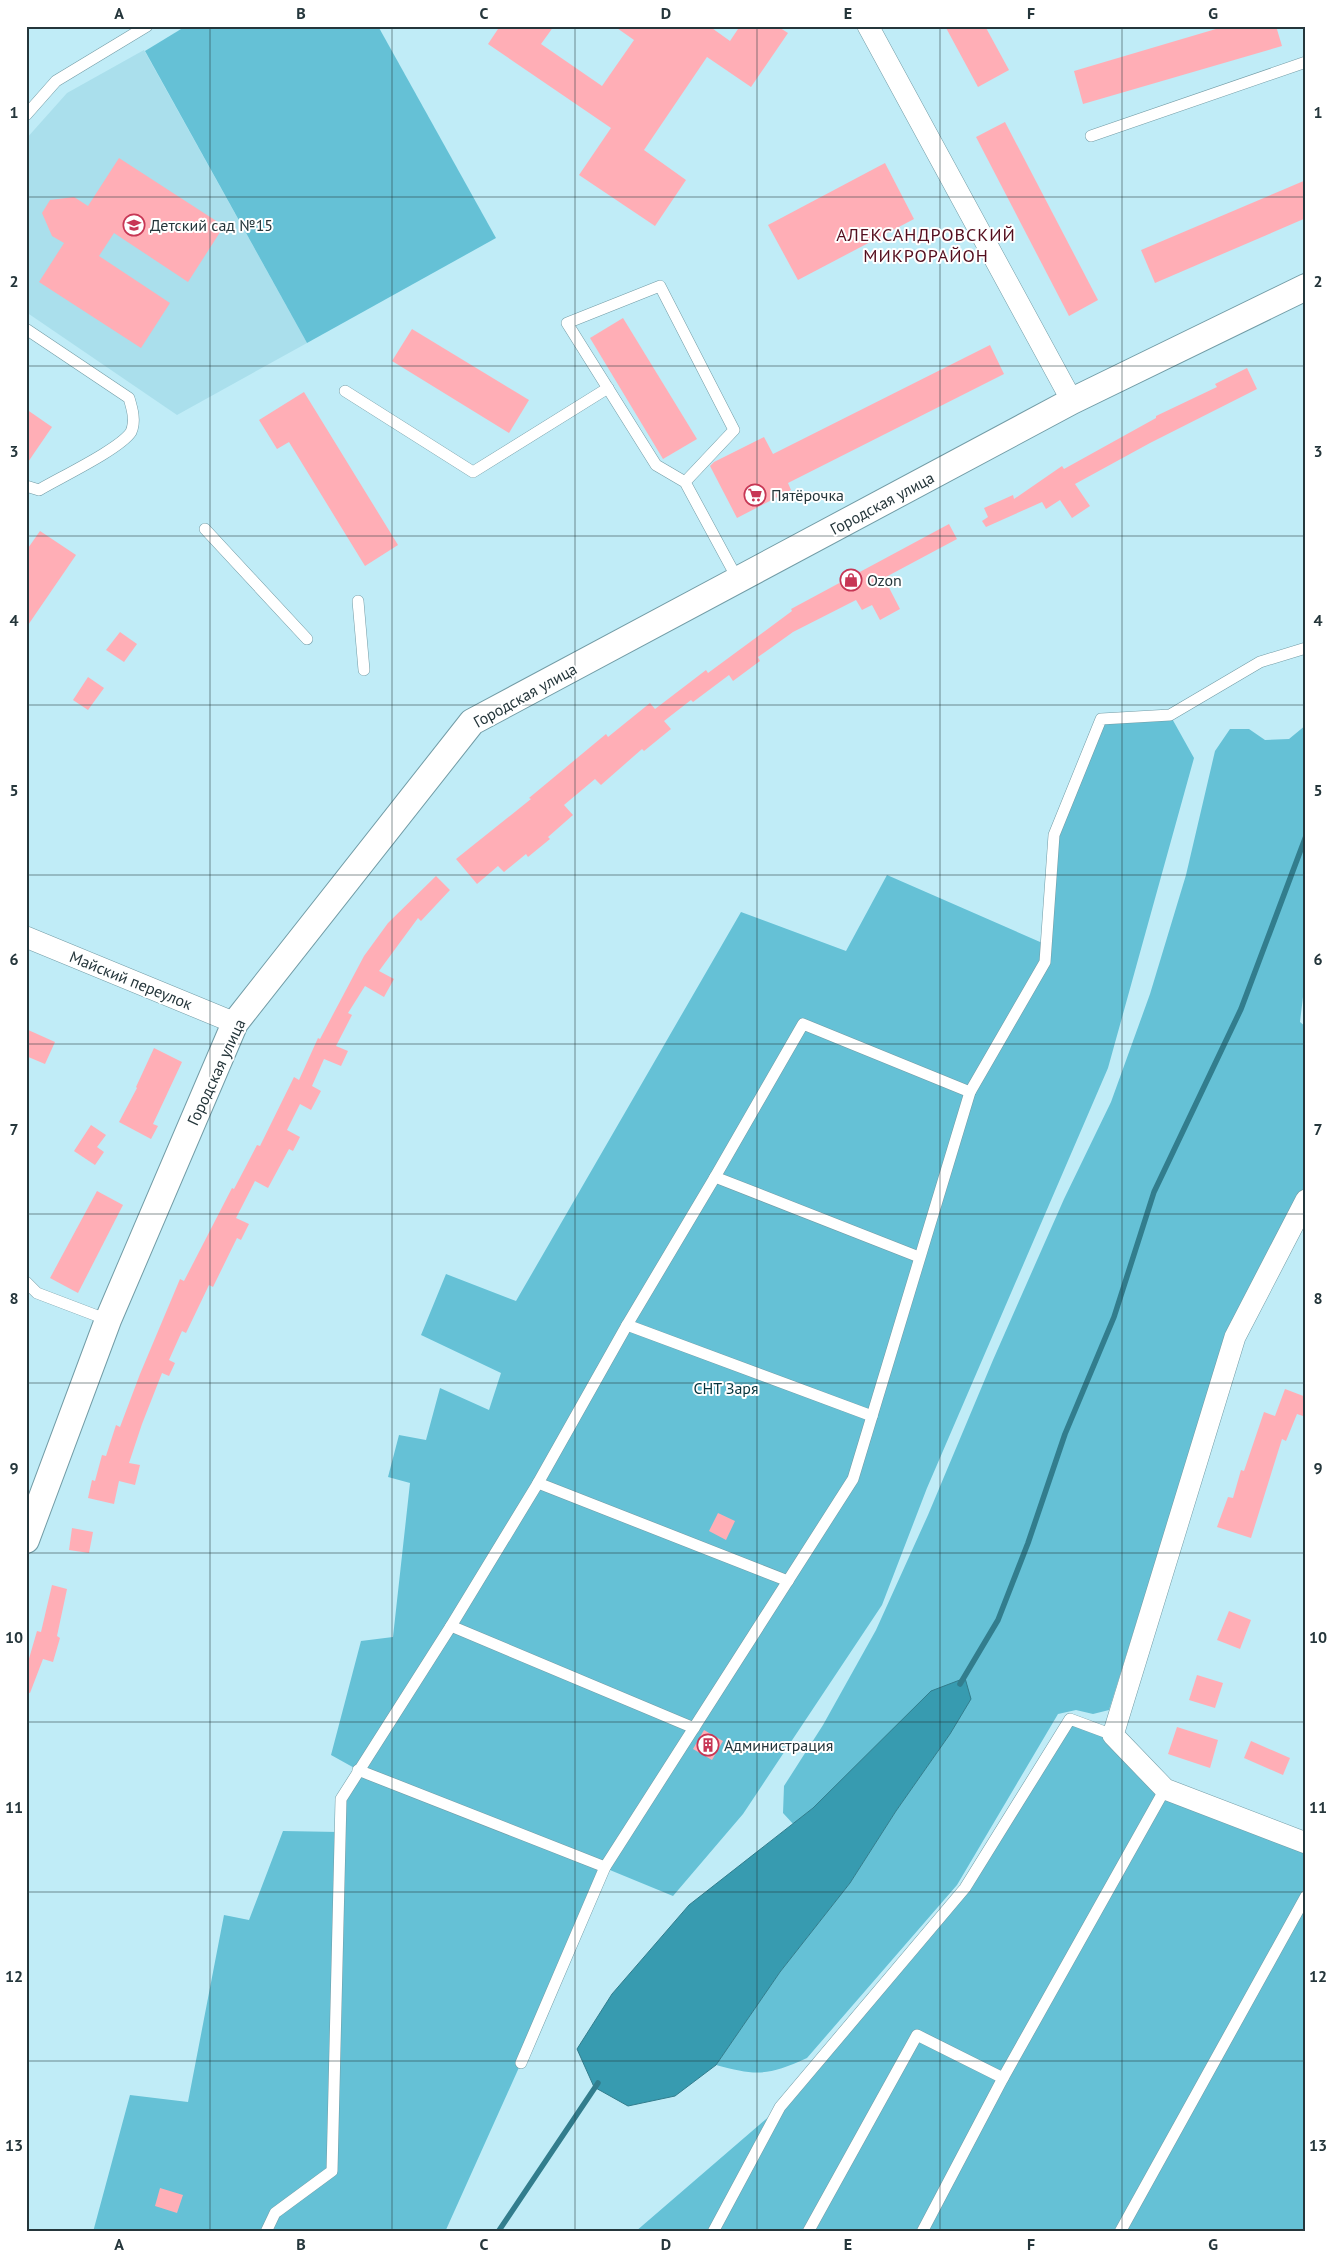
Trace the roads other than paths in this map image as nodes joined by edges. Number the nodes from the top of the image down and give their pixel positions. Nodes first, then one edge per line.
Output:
1 (147, 26) edge
2 (868, 26) edge
3 (1306, 62) edge
4 (26, 115) edge
5 (1091, 136) dead end
6 (1306, 287) edge
7 (26, 329) edge
8 (608, 388) junction
9 (344, 391) dead end
10 (1072, 401) junction
11 (685, 482) junction
12 (26, 486) edge
13 (205, 528) dead end
14 (738, 580) junction
15 (358, 601) dead end
16 (308, 639) dead end
17 (1306, 648) edge
18 (364, 670) dead end
19 (26, 937) edge
20 (235, 1023) junction
21 (970, 1092) junction
22 (715, 1177) junction
23 (1306, 1200) edge
24 (919, 1257) junction
25 (26, 1282) edge
26 (108, 1320) junction
27 (627, 1325) junction
28 (872, 1416) junction
29 (538, 1483) junction
30 (26, 1540) edge
31 (788, 1581) junction
32 (451, 1626) junction
33 (694, 1728) junction
34 (1113, 1735) junction
35 (358, 1770) junction
36 (1165, 1789) junction
37 (1306, 1842) edge
38 (605, 1868) junction
39 (1306, 1896) edge
40 (521, 2063) dead end
41 (1003, 2078) junction
42 (266, 2232) edge
43 (712, 2232) edge
44 (808, 2232) edge
45 (922, 2232) edge
46 (1120, 2232) edge

1 - 4 lane
2 - 10 street
3 - 5 lane
6 - 10 street, Городская улица
7 - 12 lane
8 - 9 lane
8 - 11 lane
8 - 11 lane
10 - 14 street, Городская улица
11 - 14 lane
13 - 16 lane
14 - 20 street, Городская улица
15 - 18 lane
17 - 21 lane
19 - 20 street, Майский переулок
20 - 26 street, Городская улица
21 - 22 lane
21 - 24 lane
22 - 24 lane
22 - 27 lane
23 - 34 street
24 - 28 lane
25 - 26 lane
26 - 30 street, Городская улица
27 - 28 lane
27 - 29 lane
28 - 31 lane
29 - 31 lane
29 - 32 lane
31 - 33 lane
32 - 33 lane
32 - 35 lane
33 - 38 lane
34 - 36 street
34 - 43 lane
35 - 38 lane
35 - 42 lane
36 - 37 street
36 - 41 lane
38 - 40 lane
39 - 46 lane
41 - 44 lane
41 - 45 lane

